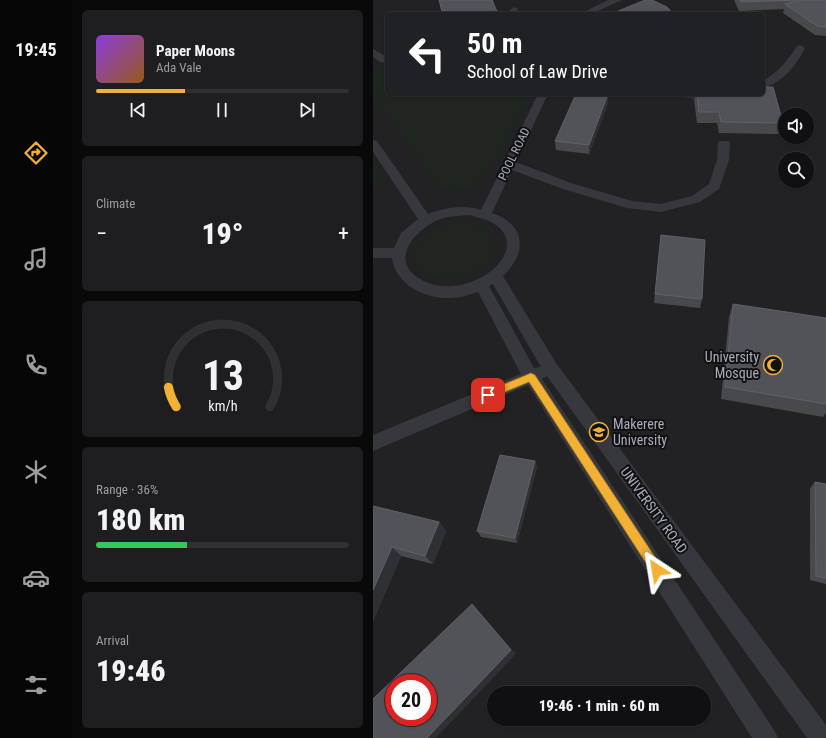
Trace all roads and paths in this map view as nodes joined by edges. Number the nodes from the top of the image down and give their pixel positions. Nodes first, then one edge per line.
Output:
1 (590, 0) edge
2 (618, 0) edge
3 (585, 12) edge
4 (588, 12) edge
5 (800, 48) dead end
6 (375, 50) edge
7 (385, 60) edge
8 (765, 84) edge
9 (542, 96) edge
10 (373, 143) edge
11 (724, 143) dead end
12 (509, 164) junction
13 (485, 214) junction
14 (426, 220) junction
15 (373, 253) edge
16 (398, 253) junction
17 (488, 281) junction
18 (551, 368) junction
19 (531, 377) junction
20 (373, 443) edge
21 (766, 738) edge
22 (821, 738) edge

1 - 3 lane
2 - 4 lane
5 - 8 lane
6 - 7 lane
9 - 12 lane, POOL ROAD
10 - 14 lane
11 - 12 lane
12 - 13 lane, POOL ROAD
13 - 14 lane
13 - 17 lane
14 - 16 lane
15 - 16 lane
16 - 17 lane
17 - 18 lane, UNIVERSITY ROAD
17 - 19 lane, UNIVERSITY ROAD
18 - 19 lane
18 - 22 lane, UNIVERSITY ROAD
19 - 20 lane
19 - 21 lane, UNIVERSITY ROAD

